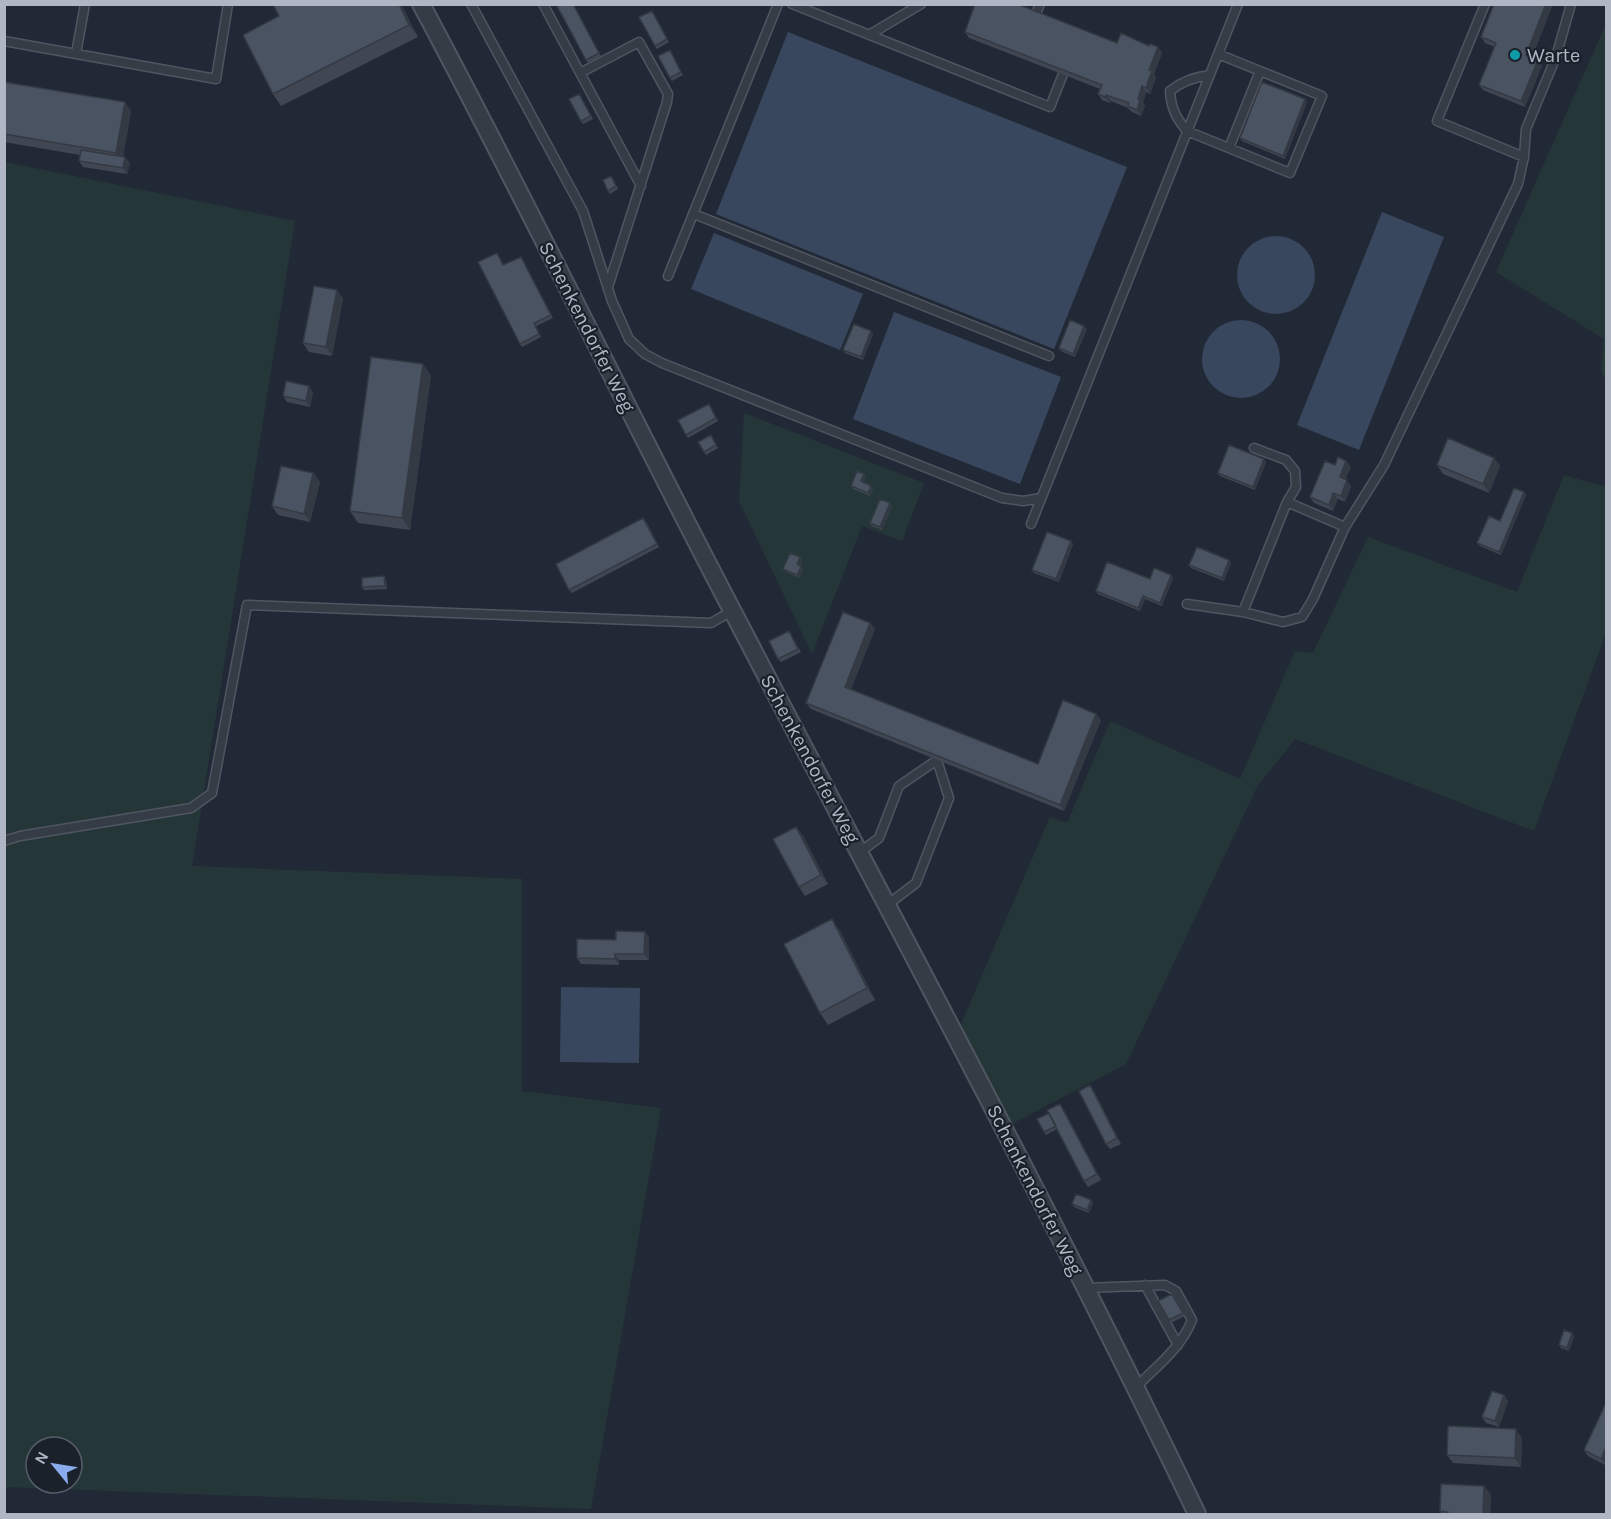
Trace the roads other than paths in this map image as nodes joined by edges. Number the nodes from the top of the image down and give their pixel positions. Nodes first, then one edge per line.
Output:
1 (85, 4) edge
2 (228, 4) edge
3 (421, 4) edge
4 (471, 4) edge
5 (543, 4) edge
6 (778, 4) edge
7 (792, 4) edge
8 (921, 4) edge
9 (1040, 4) edge
10 (1238, 4) edge
11 (1485, 4) edge
12 (1571, 4) edge
13 (1035, 16) edge
14 (869, 35) junction
15 (4, 41) edge
16 (76, 54) junction
17 (1218, 54) junction
18 (1260, 71) junction
19 (580, 74) junction
20 (1063, 74) edge
21 (1210, 75) junction
22 (1187, 131) junction
23 (1229, 148) junction
24 (1524, 157) junction
25 (640, 186) junction
26 (694, 214) junction
27 (668, 276) dead end
28 (608, 287) junction
29 (1049, 356) dead end
30 (1254, 447) dead end
31 (1041, 498) junction
32 (1287, 502) junction
33 (1031, 524) dead end
34 (1345, 526) junction
35 (1187, 604) dead end
36 (732, 611) junction
37 (1243, 612) junction
38 (4, 841) edge
39 (860, 852) junction
40 (887, 905) junction
41 (1145, 1285) junction
42 (1085, 1288) junction
43 (1178, 1345) junction
44 (1136, 1387) junction
45 (1197, 1515) edge

1 - 16 lane
2 - 16 lane
3 - 36 street, Schenkendorfer Weg
4 - 28 lane
5 - 19 lane
6 - 26 lane
7 - 14 lane
8 - 14 lane
9 - 13 lane
10 - 17 lane
11 - 24 lane
12 - 24 lane
14 - 20 lane
15 - 16 lane
17 - 18 lane
17 - 21 lane
18 - 23 lane
18 - 23 lane
19 - 25 lane
19 - 25 lane
21 - 22 lane
21 - 22 lane
22 - 23 lane
22 - 31 lane
24 - 34 lane
25 - 28 lane
26 - 27 lane
26 - 29 lane
28 - 31 lane
30 - 32 lane
31 - 33 lane
32 - 34 lane
32 - 37 lane
34 - 37 lane
35 - 37 lane
36 - 38 lane
36 - 39 street, Schenkendorfer Weg
39 - 40 street, Schenkendorfer Weg
39 - 40 lane
40 - 42 street, Schenkendorfer Weg
41 - 42 lane
41 - 43 lane
41 - 43 lane
42 - 44 street, Schenkendorfer Weg
43 - 44 lane
44 - 45 street, Schenkendorfer Weg

